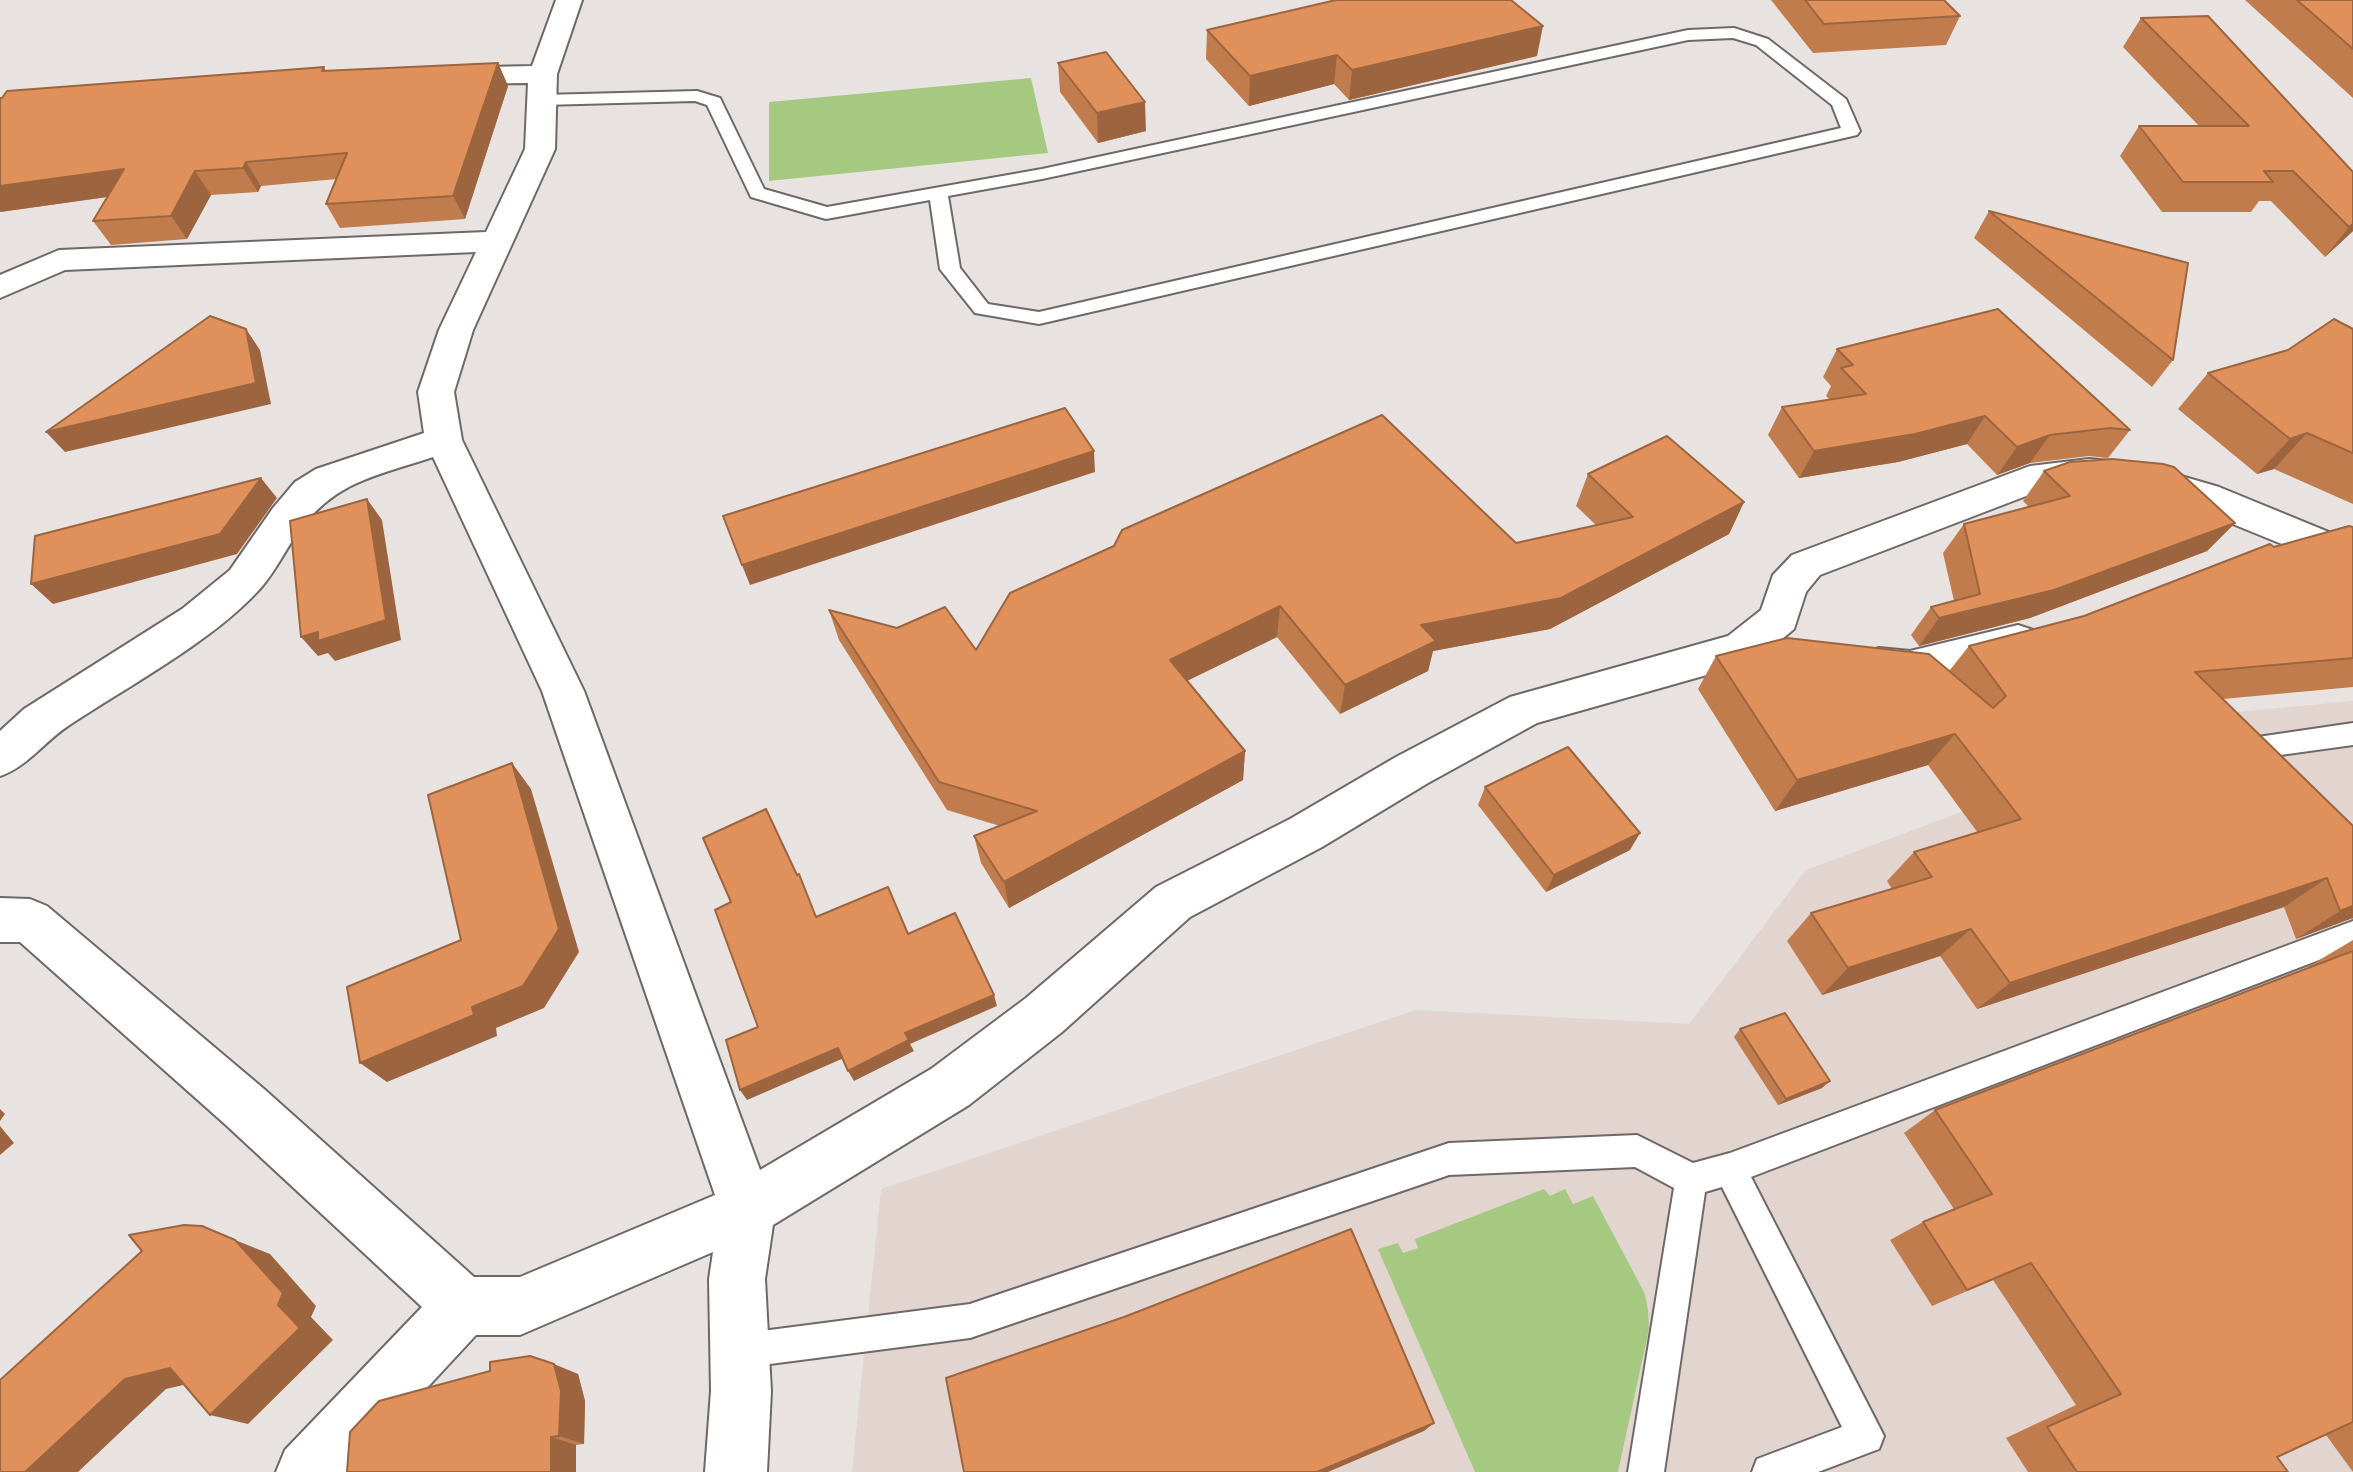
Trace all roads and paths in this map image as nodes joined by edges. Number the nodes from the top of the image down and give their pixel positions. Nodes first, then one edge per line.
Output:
1 (569, 0) edge
2 (418, 77) edge
3 (542, 87) junction
4 (938, 192) junction
5 (498, 241) junction
6 (0, 288) edge
7 (444, 440) junction
8 (2296, 536) junction
9 (2253, 553) edge
10 (2353, 558) edge
11 (2053, 631) edge
12 (1741, 649) junction
13 (1787, 655) edge
14 (1848, 661) edge
15 (2353, 734) edge
16 (0, 758) edge
17 (2282, 780) edge
18 (0, 920) edge
19 (2353, 934) edge
20 (1730, 1169) junction
21 (1691, 1180) junction
22 (747, 1209) junction
23 (463, 1306) junction
24 (739, 1351) junction
25 (307, 1472) edge
26 (736, 1472) edge
27 (1646, 1472) edge
28 (1770, 1472) edge

1 - 3 street
2 - 3 street
3 - 4 lane
3 - 5 street
4 - 4 lane
5 - 6 street
5 - 7 street
7 - 16 street
7 - 22 street
8 - 9 street
8 - 10 street
8 - 12 street
11 - 14 street
12 - 13 street
12 - 22 street
15 - 17 lane
18 - 23 street
19 - 20 lane
20 - 21 lane
20 - 28 lane
21 - 24 lane
21 - 27 lane
22 - 23 street
22 - 24 street
23 - 25 street
24 - 26 street

